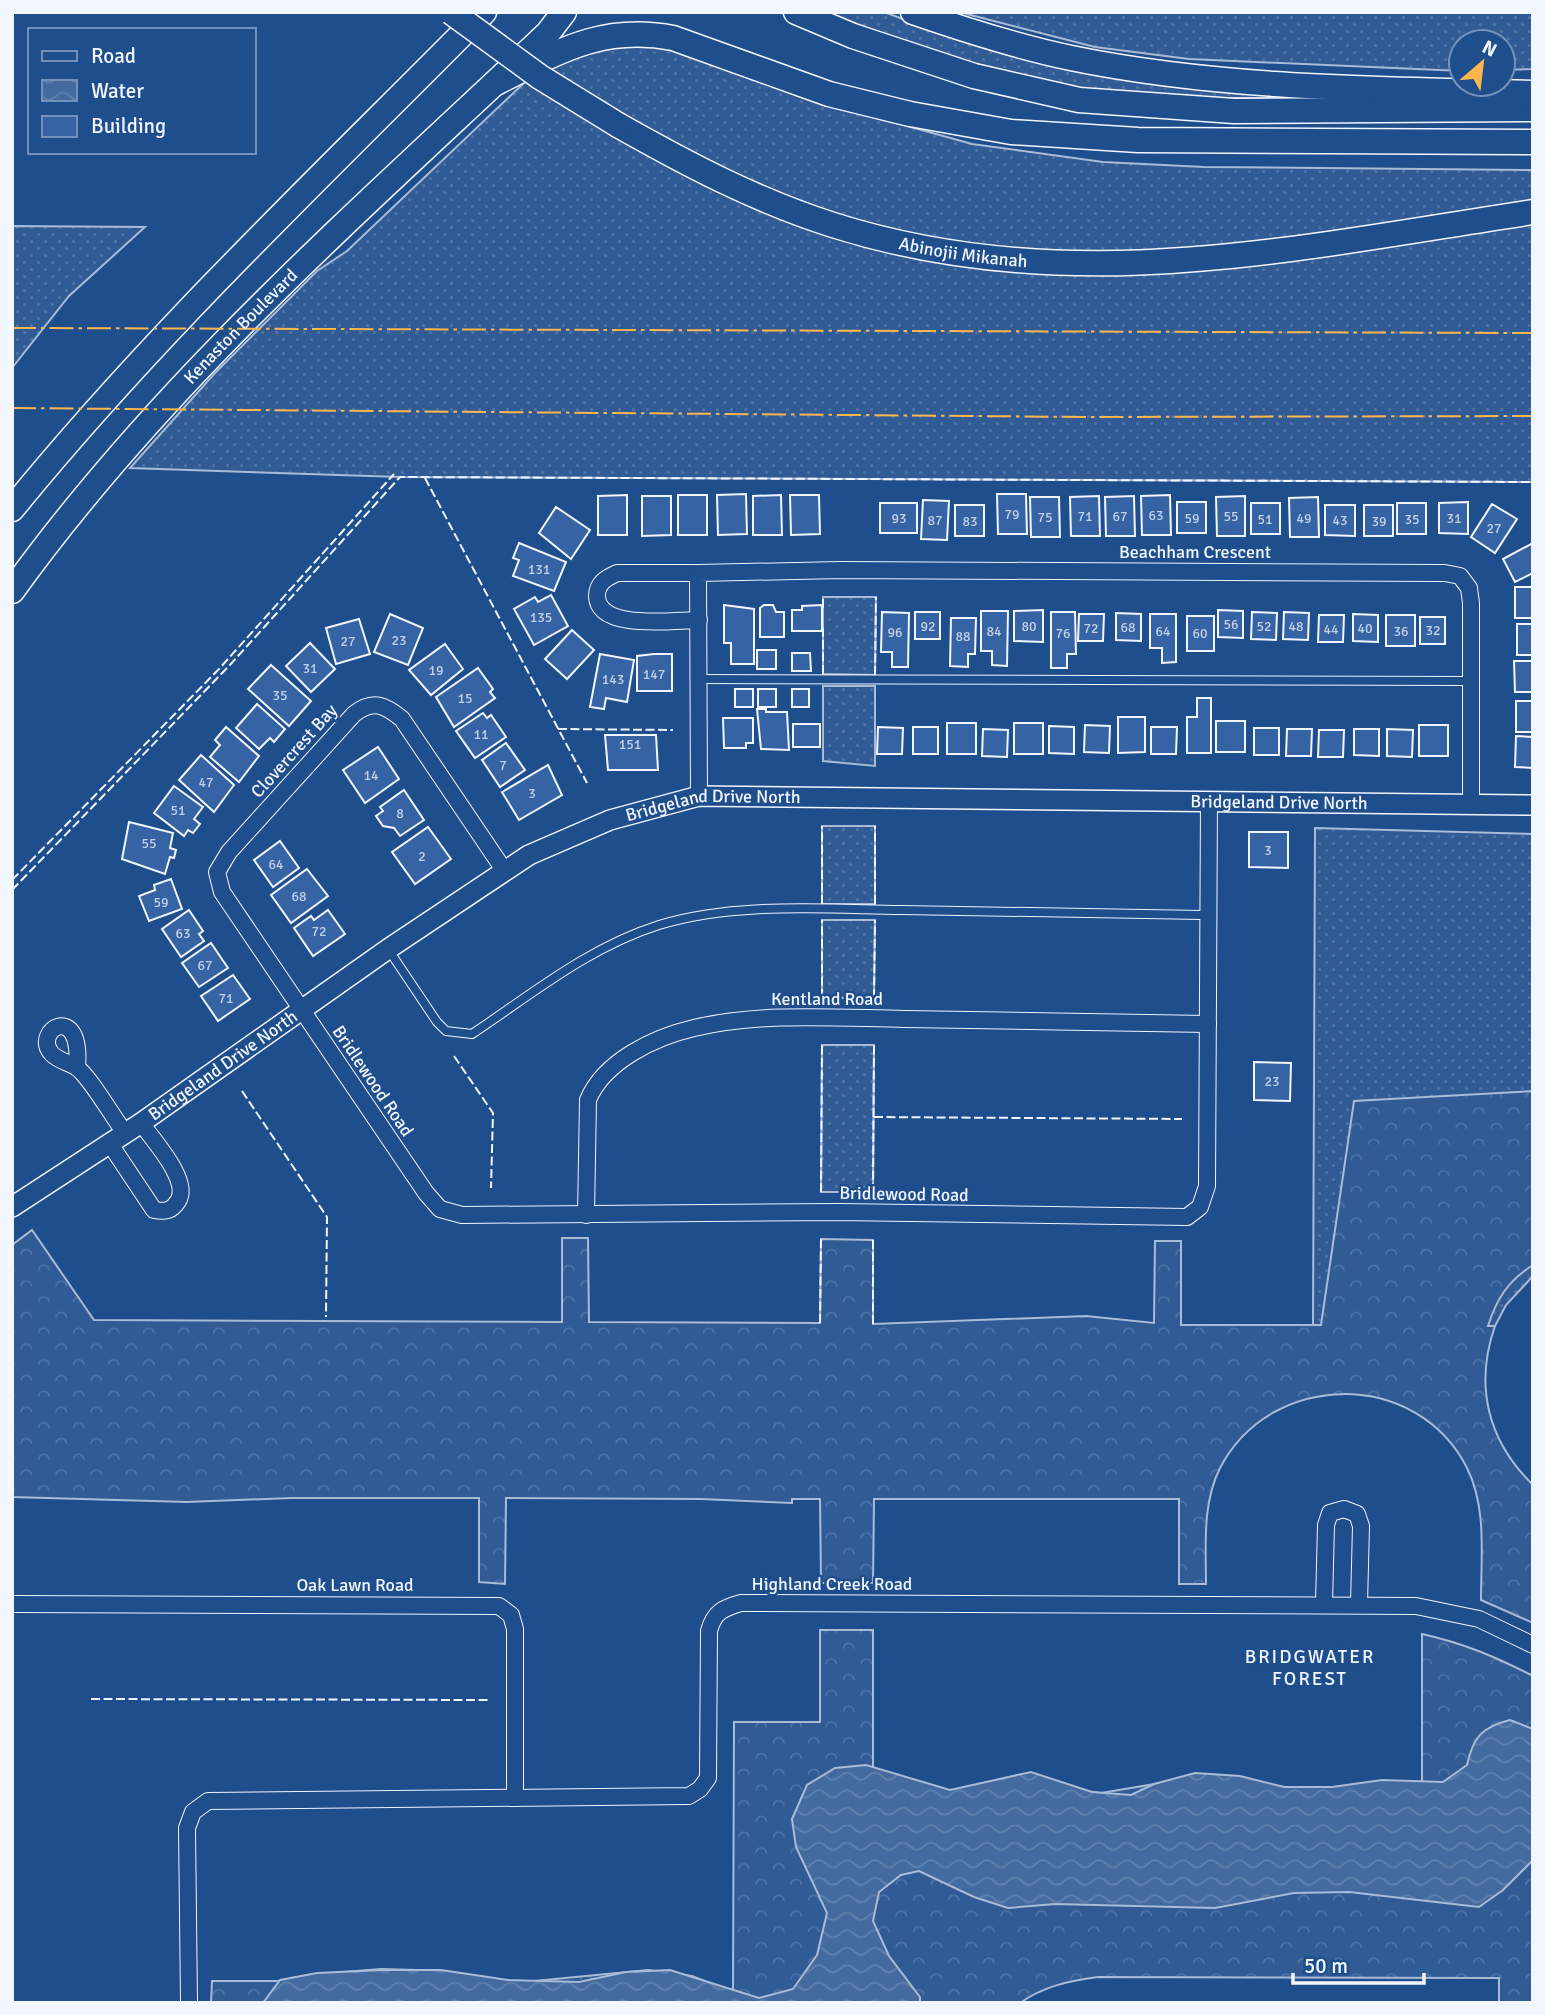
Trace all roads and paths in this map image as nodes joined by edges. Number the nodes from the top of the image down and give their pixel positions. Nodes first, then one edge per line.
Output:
1 (451, 12) edge
2 (461, 12) edge
3 (484, 12) edge
4 (564, 12) edge
5 (796, 12) edge
6 (913, 12) edge
7 (439, 57) junction
8 (494, 84) junction
9 (1533, 93) edge
10 (1533, 109) edge
11 (1533, 142) edge
12 (1533, 212) edge
13 (12, 509) edge
14 (698, 573) junction
15 (12, 591) edge
16 (699, 620) junction
17 (699, 679) junction
18 (1469, 681) junction
19 (699, 796) junction
20 (1209, 801) junction
21 (1471, 804) junction
22 (1533, 804) edge
23 (504, 870) junction
24 (1208, 915) junction
25 (388, 949) junction
26 (302, 1010) junction
27 (1208, 1024) junction
28 (77, 1068) dead end
29 (125, 1133) junction
30 (12, 1207) edge
31 (586, 1215) junction
32 (12, 1604) edge
33 (1324, 1604) junction
34 (1359, 1604) junction
35 (1533, 1645) edge
36 (515, 1798) junction
37 (189, 2003) edge

1 - 12 main road, Abinojii Mikanah, bridge
2 - 7 main road
3 - 7 main road
4 - 8 main road
5 - 10 main road
6 - 9 main road
7 - 13 main road
8 - 11 main road
8 - 15 main road, Kenaston Boulevard
14 - 16 street
14 - 16 street, Beachham Crescent
14 - 18 street, Beachham Crescent
16 - 17 street
17 - 18 lane
17 - 19 street
18 - 21 street, Beachham Crescent
19 - 20 street, Bridgeland Drive North
19 - 23 street, Bridgeland Drive North
20 - 21 street, Bridgeland Drive North
20 - 24 street, Bridlewood Road
21 - 22 street, Bridgeland Drive North
23 - 25 street, Bridgeland Drive North
23 - 26 street, Clovercrest Bay
24 - 25 lane
24 - 27 street, Bridlewood Road
25 - 26 street, Bridgeland Drive North
26 - 29 street, Bridgeland Drive North
26 - 31 street, Bridlewood Road
27 - 31 street, Kentland Road
27 - 31 street, Bridlewood Road
28 - 29 street
29 - 29 street
29 - 30 street, Bridgeland Drive North
32 - 36 street, Oak Lawn Road
33 - 34 street, Highland Creek Road
33 - 34 street
33 - 36 street, Highland Creek Road
34 - 35 street, Highland Creek Road
36 - 37 street, Highland Creek Road

